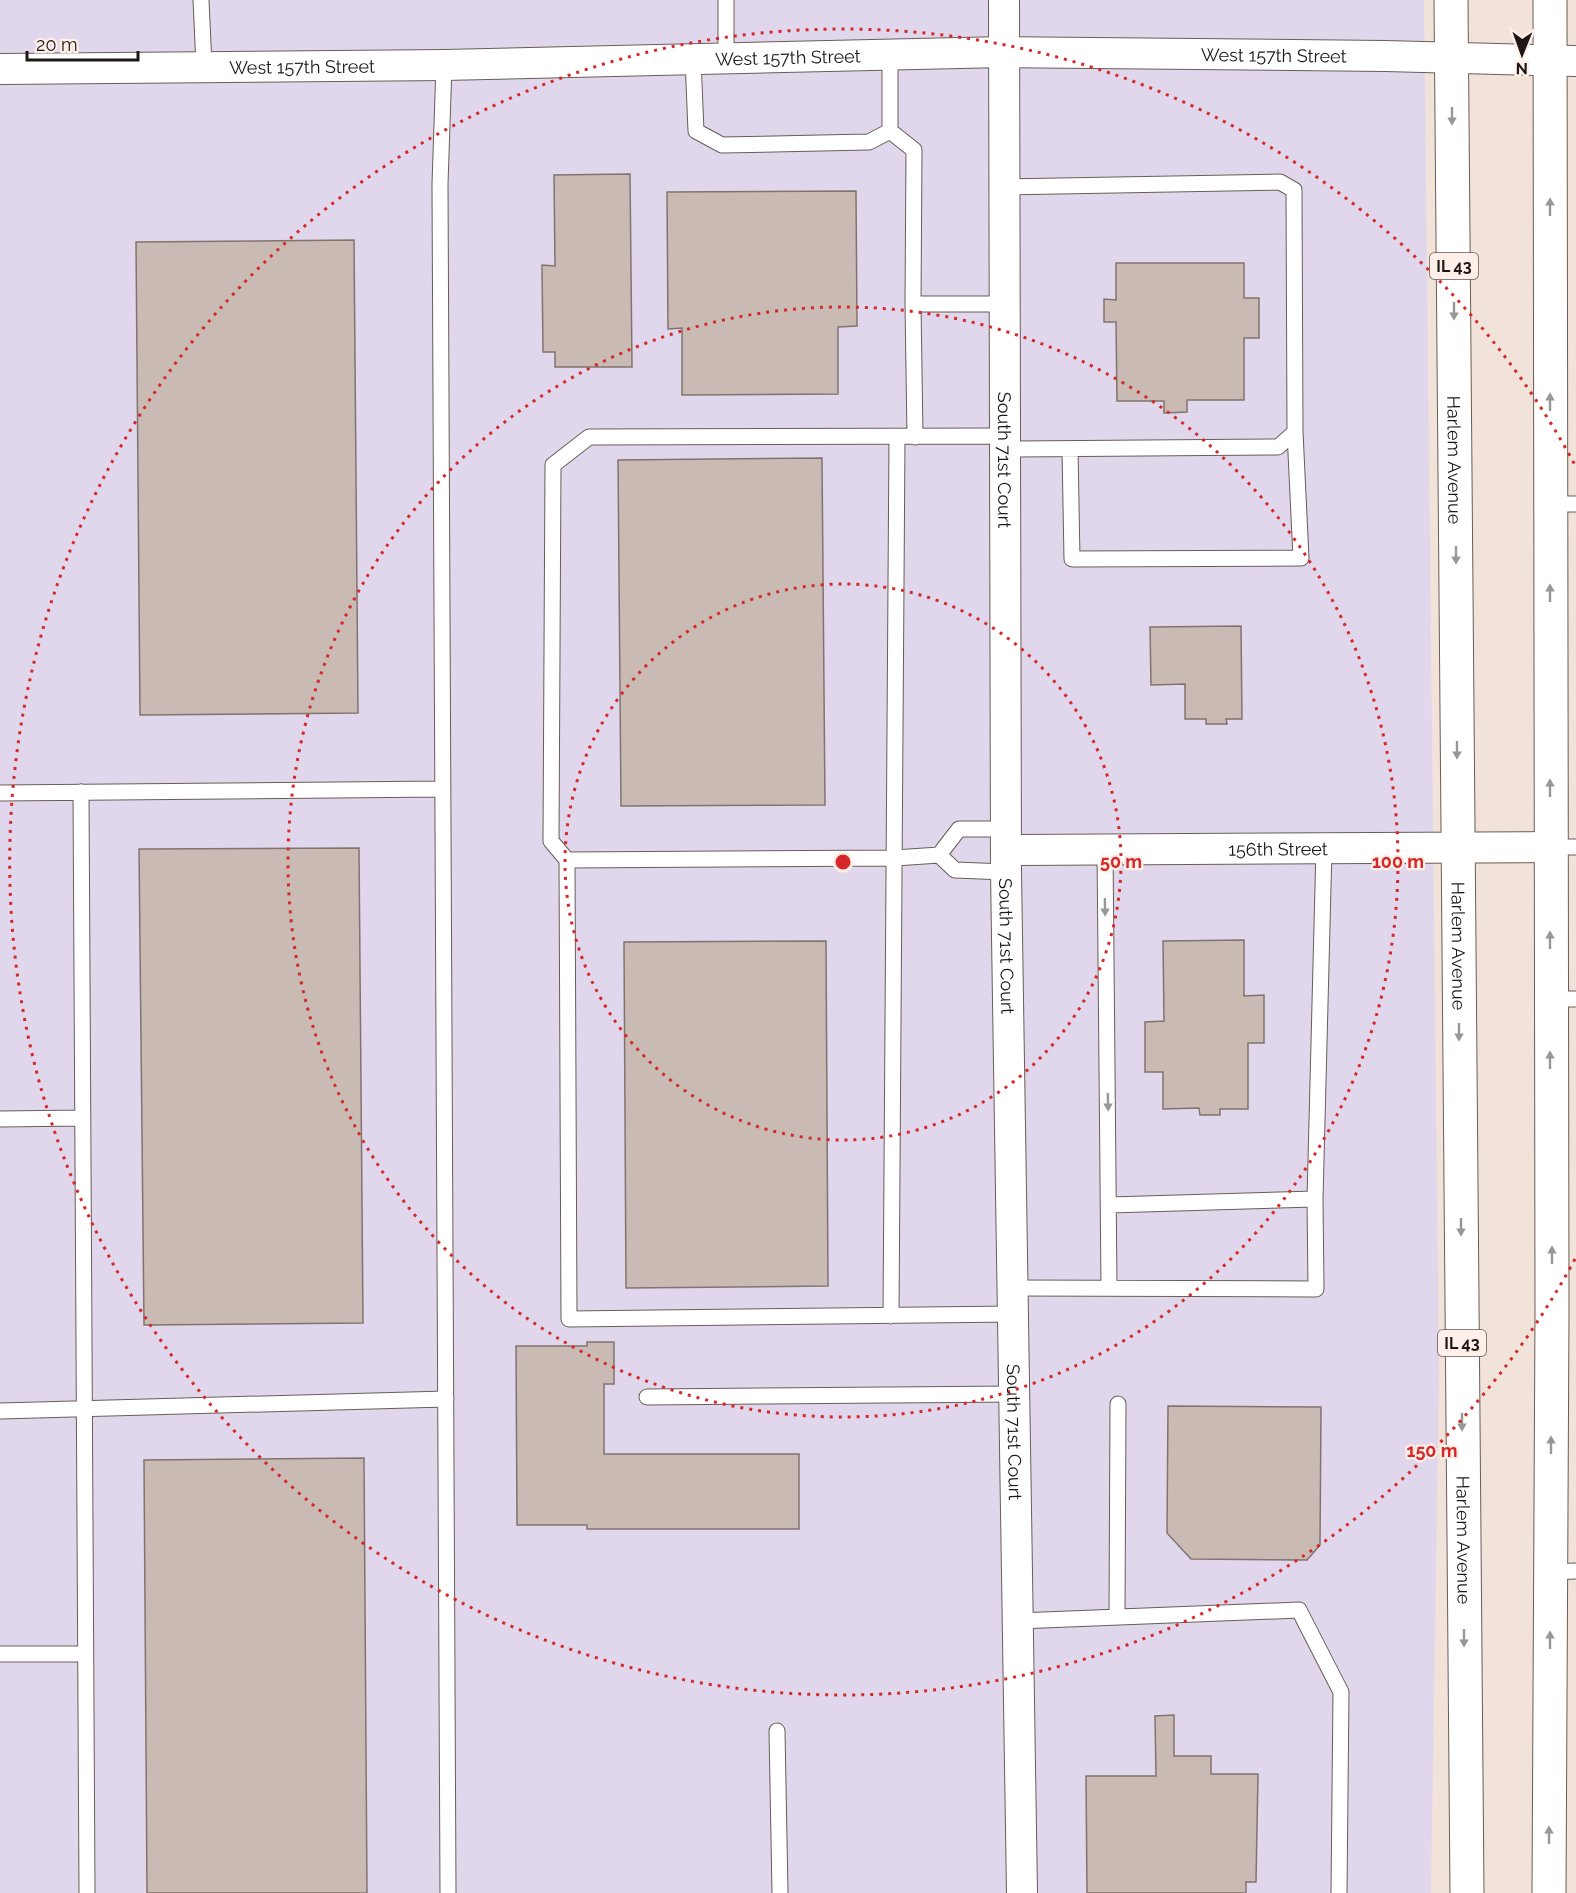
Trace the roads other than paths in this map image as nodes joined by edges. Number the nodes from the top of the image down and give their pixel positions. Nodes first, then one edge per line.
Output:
1 (201, 0) edge
2 (726, 0) edge
3 (1004, 0) edge
4 (1451, 0) edge
5 (1550, 0) edge
6 (1004, 52) junction
7 (890, 54) junction
8 (1452, 57) junction
9 (726, 58) junction
10 (693, 59) junction
11 (1563, 61) edge
12 (444, 65) junction
13 (204, 66) junction
14 (0, 69) edge
15 (890, 131) junction
16 (1004, 187) junction
17 (913, 304) junction
18 (1004, 304) junction
19 (1295, 432) junction
20 (897, 437) junction
21 (915, 437) junction
22 (1005, 443) junction
23 (1070, 449) junction
24 (1563, 504) edge
25 (443, 789) junction
26 (81, 792) junction
27 (0, 793) edge
28 (1458, 847) junction
29 (1563, 847) edge
30 (1324, 848) junction
31 (1105, 849) junction
32 (1006, 850) junction
33 (939, 855) junction
34 (895, 858) junction
35 (567, 860) junction
36 (1563, 999) edge
37 (82, 1118) junction
38 (0, 1119) edge
39 (1315, 1199) junction
40 (1109, 1205) junction
41 (1109, 1287) junction
42 (1013, 1301) junction
43 (891, 1316) junction
44 (1015, 1394) junction
45 (647, 1397) dead end
46 (446, 1399) junction
47 (1118, 1404) dead end
48 (83, 1408) junction
49 (0, 1411) edge
50 (1563, 1571) edge
51 (1117, 1616) junction
52 (1018, 1621) junction
53 (0, 1654) edge
54 (85, 1654) junction
55 (777, 1731) dead end
56 (87, 1893) edge
57 (448, 1893) edge
58 (780, 1893) edge
59 (1022, 1893) edge
60 (1339, 1893) edge
61 (1467, 1893) edge
62 (1549, 1893) edge

1 - 13 lane
2 - 9 lane
3 - 6 street, South 71st Court
4 - 8 main road, Harlem Avenue / IL 43
5 - 11 main road
6 - 7 street, West 157th Street
6 - 8 street, West 157th Street
6 - 16 street, South 71st Court
7 - 9 street, West 157th Street
7 - 15 lane
8 - 11 street, West 157th Street
8 -> 28 main road, Harlem Avenue / IL 43
9 - 10 street, West 157th Street
10 - 12 street, West 157th Street
10 - 15 lane
24 -> 11 main road
12 - 13 street, West 157th Street
12 - 25 lane
13 - 14 street, West 157th Street
15 - 17 lane
16 - 18 street, South 71st Court
16 - 19 lane
17 - 18 lane
17 - 21 lane
18 - 22 street, South 71st Court
19 - 23 lane
19 - 23 lane
20 - 21 lane
20 - 34 lane
20 - 35 lane
21 - 22 lane
22 - 23 lane
22 - 32 street, South 71st Court
29 -> 24 main road
25 - 26 lane
25 - 46 lane
26 - 27 lane
26 - 37 lane
28 - 29 street, 156th Street
28 - 30 street, 156th Street
28 -> 61 main road, Harlem Avenue / IL 43
36 -> 29 main road
30 - 31 street, 156th Street
30 - 39 lane
31 - 32 street, 156th Street
31 -> 40 lane
32 - 33 lane
32 - 33 lane
32 - 42 street, South 71st Court
33 - 34 lane
34 - 35 lane
34 - 43 lane
35 - 43 lane
50 -> 36 main road
37 - 38 lane
37 - 48 lane
39 - 40 lane
39 - 41 lane
40 - 41 lane
41 - 42 lane
42 - 43 lane
42 - 44 street, South 71st Court
44 - 45 lane
44 - 52 street, South 71st Court
46 - 48 lane
46 - 57 lane
47 - 51 lane
48 - 49 lane
48 - 54 lane
62 -> 50 main road
51 - 52 lane
51 - 60 lane
52 - 59 street, South 71st Court
53 - 54 lane
54 - 56 lane
55 - 58 lane

